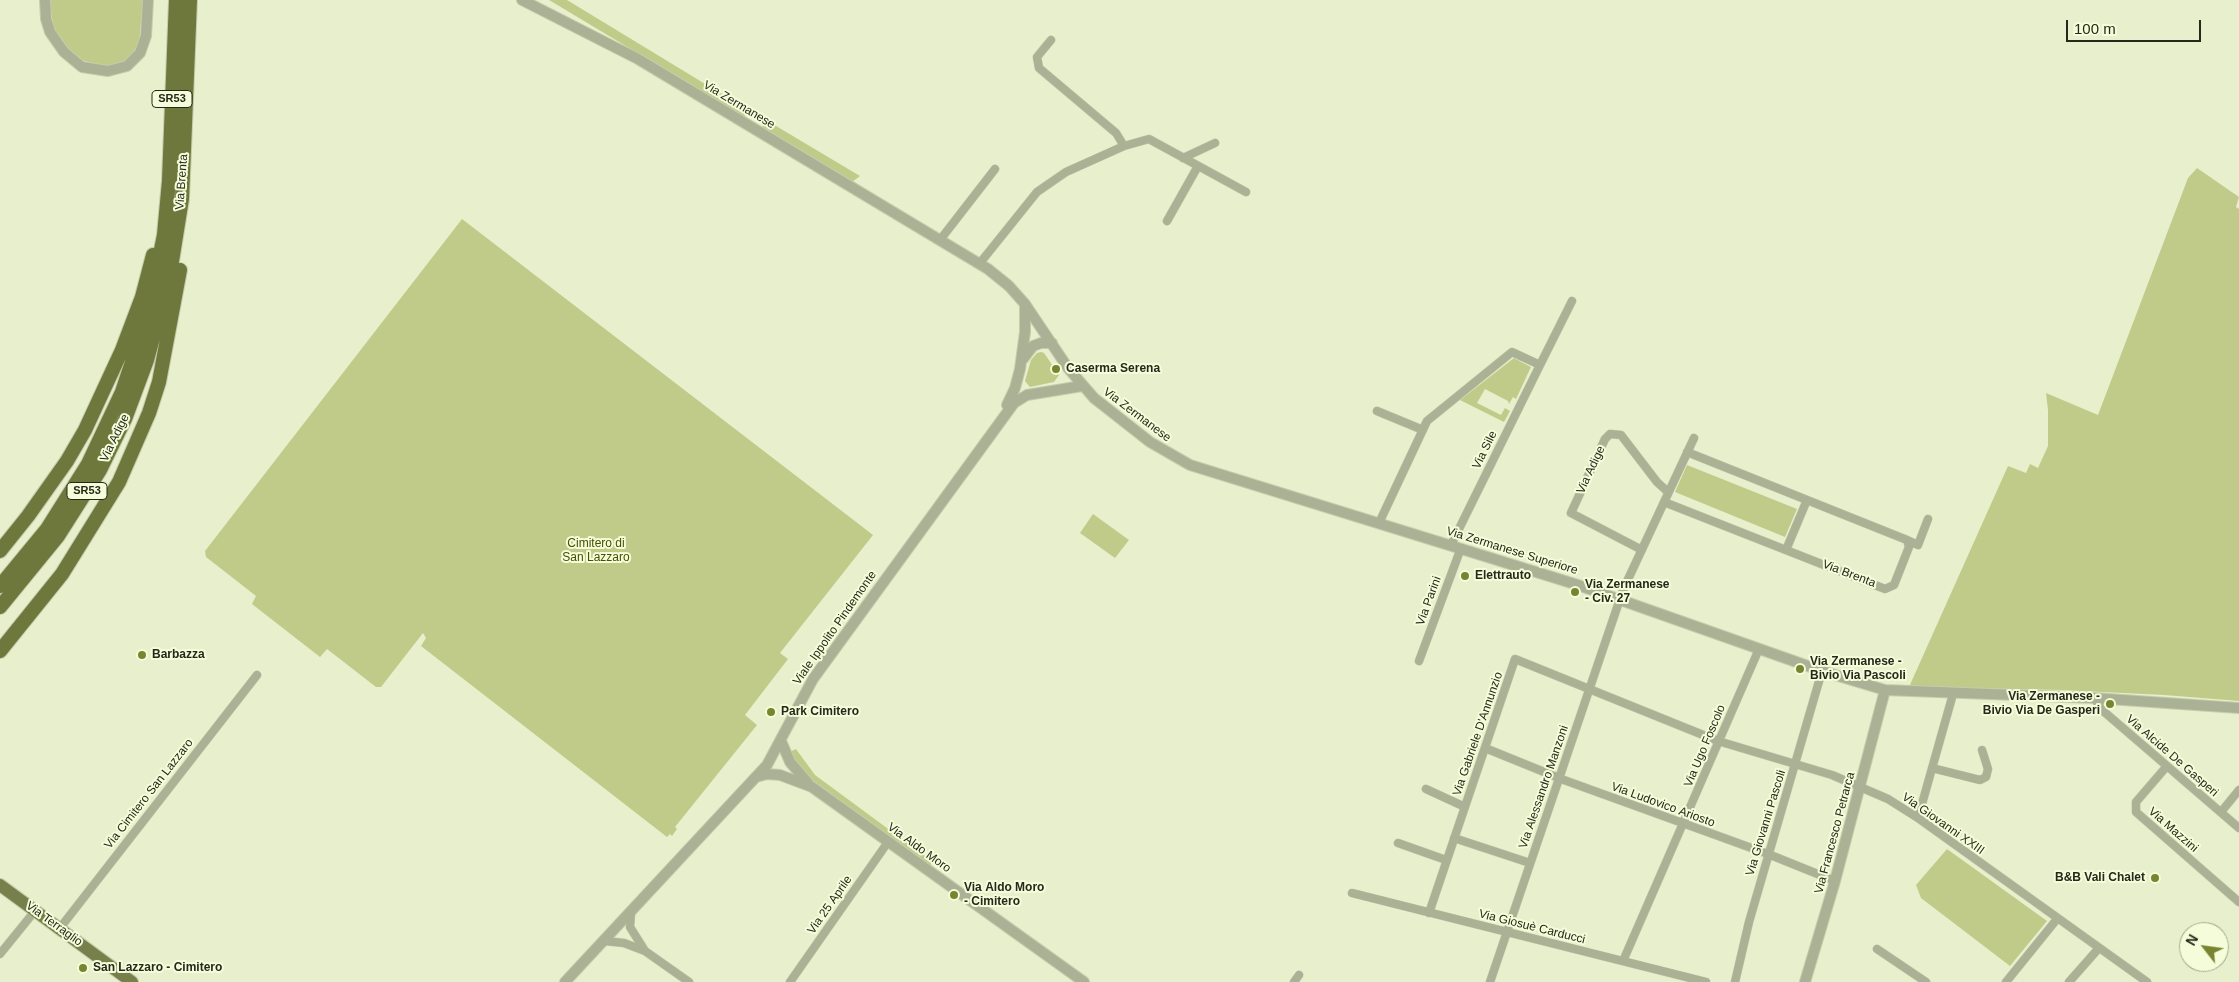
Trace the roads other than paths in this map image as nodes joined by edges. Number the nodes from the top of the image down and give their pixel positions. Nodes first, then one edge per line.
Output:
1 (45, 0) edge
2 (148, 0) edge
3 (176, 0) edge
4 (190, 0) edge
5 (522, 0) edge
6 (1051, 40) dead end
7 (1215, 143) dead end
8 (1124, 146) junction
9 (1184, 158) junction
10 (1198, 166) junction
11 (994, 169) dead end
12 (1246, 192) dead end
13 (168, 199) junction
14 (182, 199) junction
15 (1167, 220) dead end
16 (940, 240) junction
17 (980, 263) junction
18 (1572, 301) dead end
19 (1025, 304) junction
20 (1052, 343) junction
21 (141, 357) junction
22 (1021, 362) junction
23 (1540, 365) junction
24 (1082, 386) junction
25 (1377, 411) dead end
26 (1000, 420) junction
27 (1423, 430) junction
28 (1694, 438) dead end
29 (1687, 452) junction
30 (1190, 464) joint
31 (1668, 492) junction
32 (1807, 500) junction
33 (1664, 502) junction
34 (1928, 519) dead end
35 (1379, 523) junction
36 (1907, 540) junction
37 (1456, 547) junction
38 (1642, 550) junction
39 (1786, 550) junction
40 (0, 551) edge
41 (0, 586) edge
42 (1621, 599) junction
43 (0, 607) edge
44 (1759, 649) junction
45 (0, 651) edge
46 (1419, 661) dead end
47 (1822, 671) junction
48 (256, 675) dead end
49 (1591, 688) junction
50 (1885, 690) junction
51 (1953, 694) junction
52 (2094, 698) junction
53 (2239, 708) edge
54 (781, 741) junction
55 (1718, 741) junction
56 (1485, 748) junction
57 (1982, 750) dead end
58 (771, 760) junction
59 (790, 762) junction
60 (1796, 763) junction
61 (2167, 766) junction
62 (1932, 768) junction
63 (780, 775) junction
64 (756, 777) junction
65 (1558, 778) junction
66 (1861, 786) junction
67 (812, 787) junction
68 (1426, 789) dead end
69 (2239, 790) edge
70 (1465, 807) junction
71 (2221, 812) junction
72 (1918, 818) junction
73 (1684, 824) junction
74 (2239, 828) edge
75 (1454, 838) junction
76 (888, 842) junction
77 (1398, 843) dead end
78 (1768, 854) junction
79 (1446, 860) junction
80 (1530, 863) junction
81 (1835, 881) junction
82 (0, 885) edge
83 (1352, 893) dead end
84 (0, 896) edge
85 (2239, 902) edge
86 (631, 913) junction
87 (1428, 913) junction
88 (30, 918) junction
89 (2057, 919) junction
90 (60, 928) junction
91 (1506, 933) junction
92 (604, 941) junction
93 (2099, 948) junction
94 (1877, 949) dead end
95 (645, 951) junction
96 (0, 954) edge
97 (1623, 961) junction
98 (1299, 975) dead end
99 (568, 981) edge
100 (123, 982) edge
101 (132, 982) edge
102 (689, 982) edge
103 (790, 982) edge
104 (1084, 982) edge
105 (1294, 982) edge
106 (1490, 982) edge
107 (1706, 982) edge
108 (1735, 982) edge
109 (1805, 982) edge
110 (1926, 982) edge
111 (2006, 982) edge
112 (2069, 982) edge
113 (2146, 982) edge

1 - 2 street
3 - 13 highway, Via Brenta / SR53
4 - 14 highway, Via Brenta / SR53
5 - 16 street, Via Zermanese
6 - 8 street
7 - 9 street
8 - 9 street
8 - 17 street
9 - 10 street
10 - 12 street
10 - 15 street
11 - 16 street
13 - 21 highway, Via Brenta / SR53
13 - 40 highway
14 - 21 highway, Via Brenta / SR53
14 - 45 highway
16 - 17 street, Via Zermanese
17 - 19 street, Via Zermanese
18 - 23 street, Via Sile
19 - 20 street, Via Zermanese
19 - 22 street, Viale Ippolito Pindemonte
20 - 22 street
20 - 24 street, Via Zermanese
21 - 41 highway, Via Adige / SR53
21 - 43 highway, Via Adige / SR53
22 - 26 street, Viale Ippolito Pindemonte
23 - 27 street
23 - 37 street, Via Sile
24 - 26 street, Viale Ippolito Pindemonte
24 - 30 street, Via Zermanese
25 - 27 street
26 - 54 street, Viale Ippolito Pindemonte
27 - 35 street
28 - 29 street
29 - 31 street
29 - 32 street
30 - 35 street, Via Zermanese Superiore
31 - 33 street
31 - 38 street, Via Adige
32 - 36 street
32 - 39 street
33 - 38 street
33 - 39 street, Via Brenta
34 - 36 street
35 - 37 street, Via Zermanese Superiore
36 - 39 street, Via Brenta
37 - 42 street, Via Zermanese Superiore
37 - 46 street, Via Parini
38 - 42 street
42 - 44 street, Via Zermanese Superiore
42 - 49 street, Via Alessandro Manzoni
44 - 47 street, Via Zermanese Superiore
44 - 55 street, Via Ugo Foscolo
47 - 50 street, Via Zermanese Superiore
47 - 60 street, Via Giovanni Pascoli
48 - 90 street, Via Cimitero San Lazzaro
49 - 55 street, Via Giovanni XXIII
49 - 56 street, Via Gabriele D'Annunzio
49 - 65 street, Via Alessandro Manzoni
50 - 51 street, Via Zermanese Superiore
50 - 66 street, Via Francesco Petrarca
51 - 52 street, Via Zermanese Superiore
51 - 62 street
52 - 53 street, Via Zermanese Superiore
52 - 61 street, Via Alcide De Gasperi
54 - 58 street, Viale Ippolito Pindemonte
54 - 59 street
55 - 60 street, Via Giovanni XXIII
55 - 73 street, Via Ugo Foscolo
56 - 65 street, Via Ludovico Ariosto
56 - 70 street, Via Gabriele D'Annunzio
57 - 62 street
58 - 59 street
58 - 63 street
58 - 64 street, Viale Ippolito Pindemonte
59 - 67 street
60 - 66 street, Via Giovanni XXIII
60 - 78 street, Via Giovanni Pascoli
61 - 71 street, Via Alcide De Gasperi
61 - 85 street, Via Mazzini
62 - 72 street
63 - 64 street
63 - 67 street
64 - 86 street, Viale Ippolito Pindemonte
65 - 73 street, Via Ludovico Ariosto
65 - 80 street, Via Alessandro Manzoni
66 - 72 street, Via Giovanni XXIII
66 - 81 street, Via Francesco Petrarca
67 - 76 street, Via Aldo Moro
68 - 70 street, Via Gabriele D'Annunzio
69 - 71 street
70 - 75 street, Via Gabriele D'Annunzio
71 - 74 street, Via Alcide De Gasperi
72 - 89 street, Via Giovanni XXIII
73 - 78 street, Via Ludovico Ariosto
73 - 97 street, Via Ugo Foscolo
75 - 79 street, Via Gabriele D'Annunzio
75 - 80 street
76 - 103 street, Via 25 Aprile
76 - 104 street, Via Aldo Moro
77 - 79 street
78 - 81 street, Via Ludovico Ariosto
78 - 108 street, Via Giovanni Pascoli
79 - 87 street, Via Gabriele D'Annunzio
80 - 91 street, Via Alessandro Manzoni
81 - 109 street, Via Francesco Petrarca
82 - 90 main road, Via Terraglio
83 - 87 street, Via Giosuè Carducci
84 - 88 main road, Via Terraglio
86 - 92 street, Viale Ippolito Pindemonte
86 - 95 street
87 - 91 street, Via Giosuè Carducci
88 - 96 street
88 - 100 main road, Via Terraglio
89 - 93 street, Via Giovanni XXIII
89 - 111 street
90 - 101 main road, Via Terraglio
91 - 97 street, Via Giosuè Carducci
91 - 106 street, Via Alessandro Manzoni
92 - 95 street
92 - 99 street, Viale Ippolito Pindemonte
93 - 112 street
93 - 113 street, Via Giovanni XXIII
94 - 110 street
95 - 102 street
97 - 107 street, Via Giosuè Carducci
98 - 105 street

